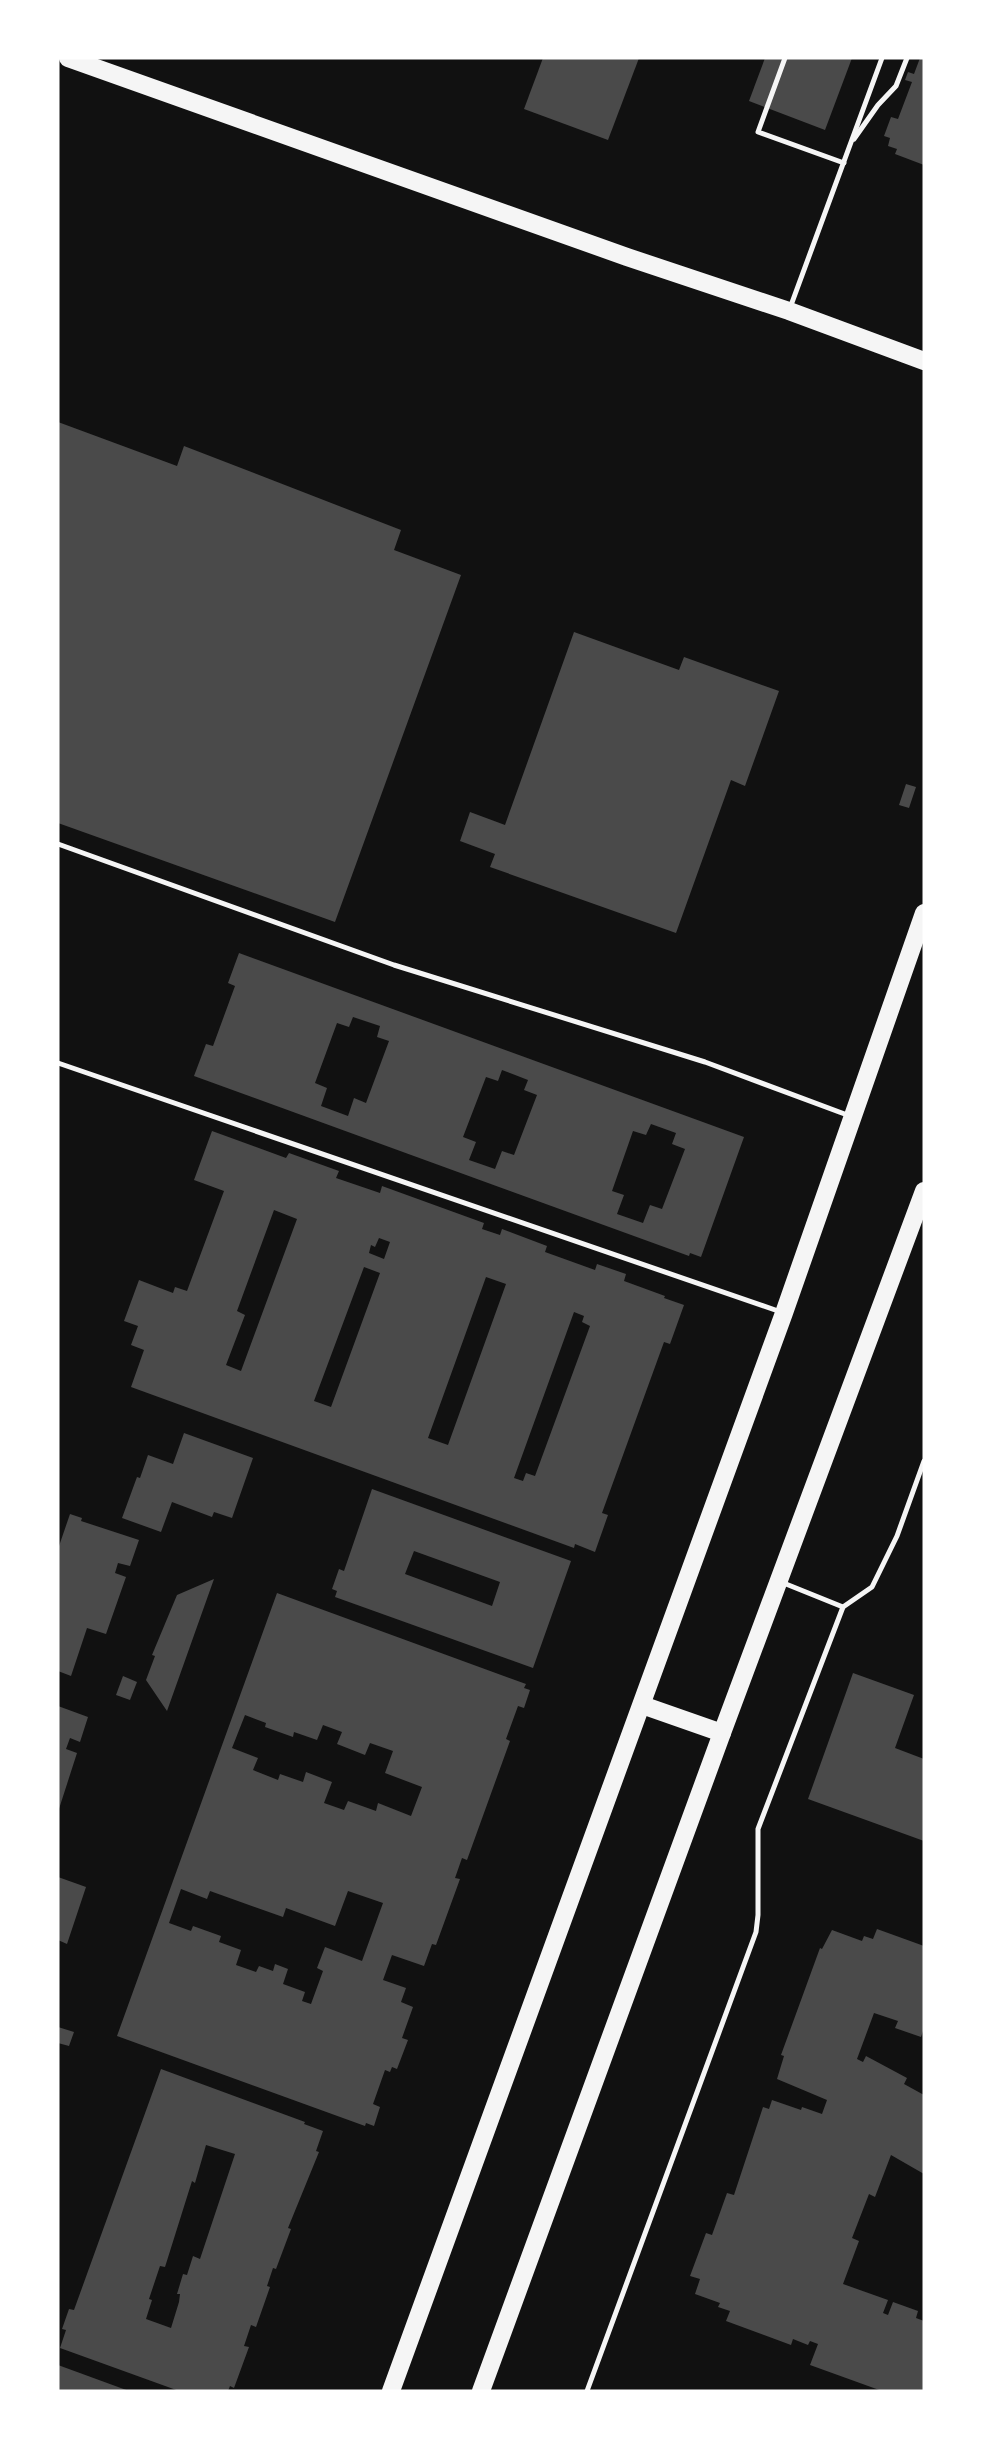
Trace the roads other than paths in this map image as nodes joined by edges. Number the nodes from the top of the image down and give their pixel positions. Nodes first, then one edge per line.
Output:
1 (68, 58) edge
2 (785, 58) edge
3 (882, 58) edge
4 (907, 58) edge
5 (851, 144) junction
6 (844, 163) junction
7 (789, 311) junction
8 (924, 361) edge
9 (58, 844) edge
10 (924, 913) edge
11 (58, 1063) edge
12 (853, 1117) junction
13 (923, 1201) edge
14 (784, 1313) junction
15 (924, 1461) edge
16 (779, 1581) junction
17 (843, 1607) junction
18 (642, 1705) junction
19 (722, 1733) junction
20 (391, 2391) edge
21 (481, 2391) edge
22 (587, 2391) edge

1 - 7 main road
2 - 6 lane
3 - 5 lane
4 - 5 lane
5 - 6 lane
6 - 7 lane
7 - 8 main road
9 - 12 lane
10 - 12 main road
11 - 14 lane
12 - 14 main road
13 - 16 main road
14 - 18 main road
15 - 17 lane
16 - 17 lane
16 - 19 main road
17 - 22 lane
18 - 19 main road
18 - 20 main road
19 - 21 main road

